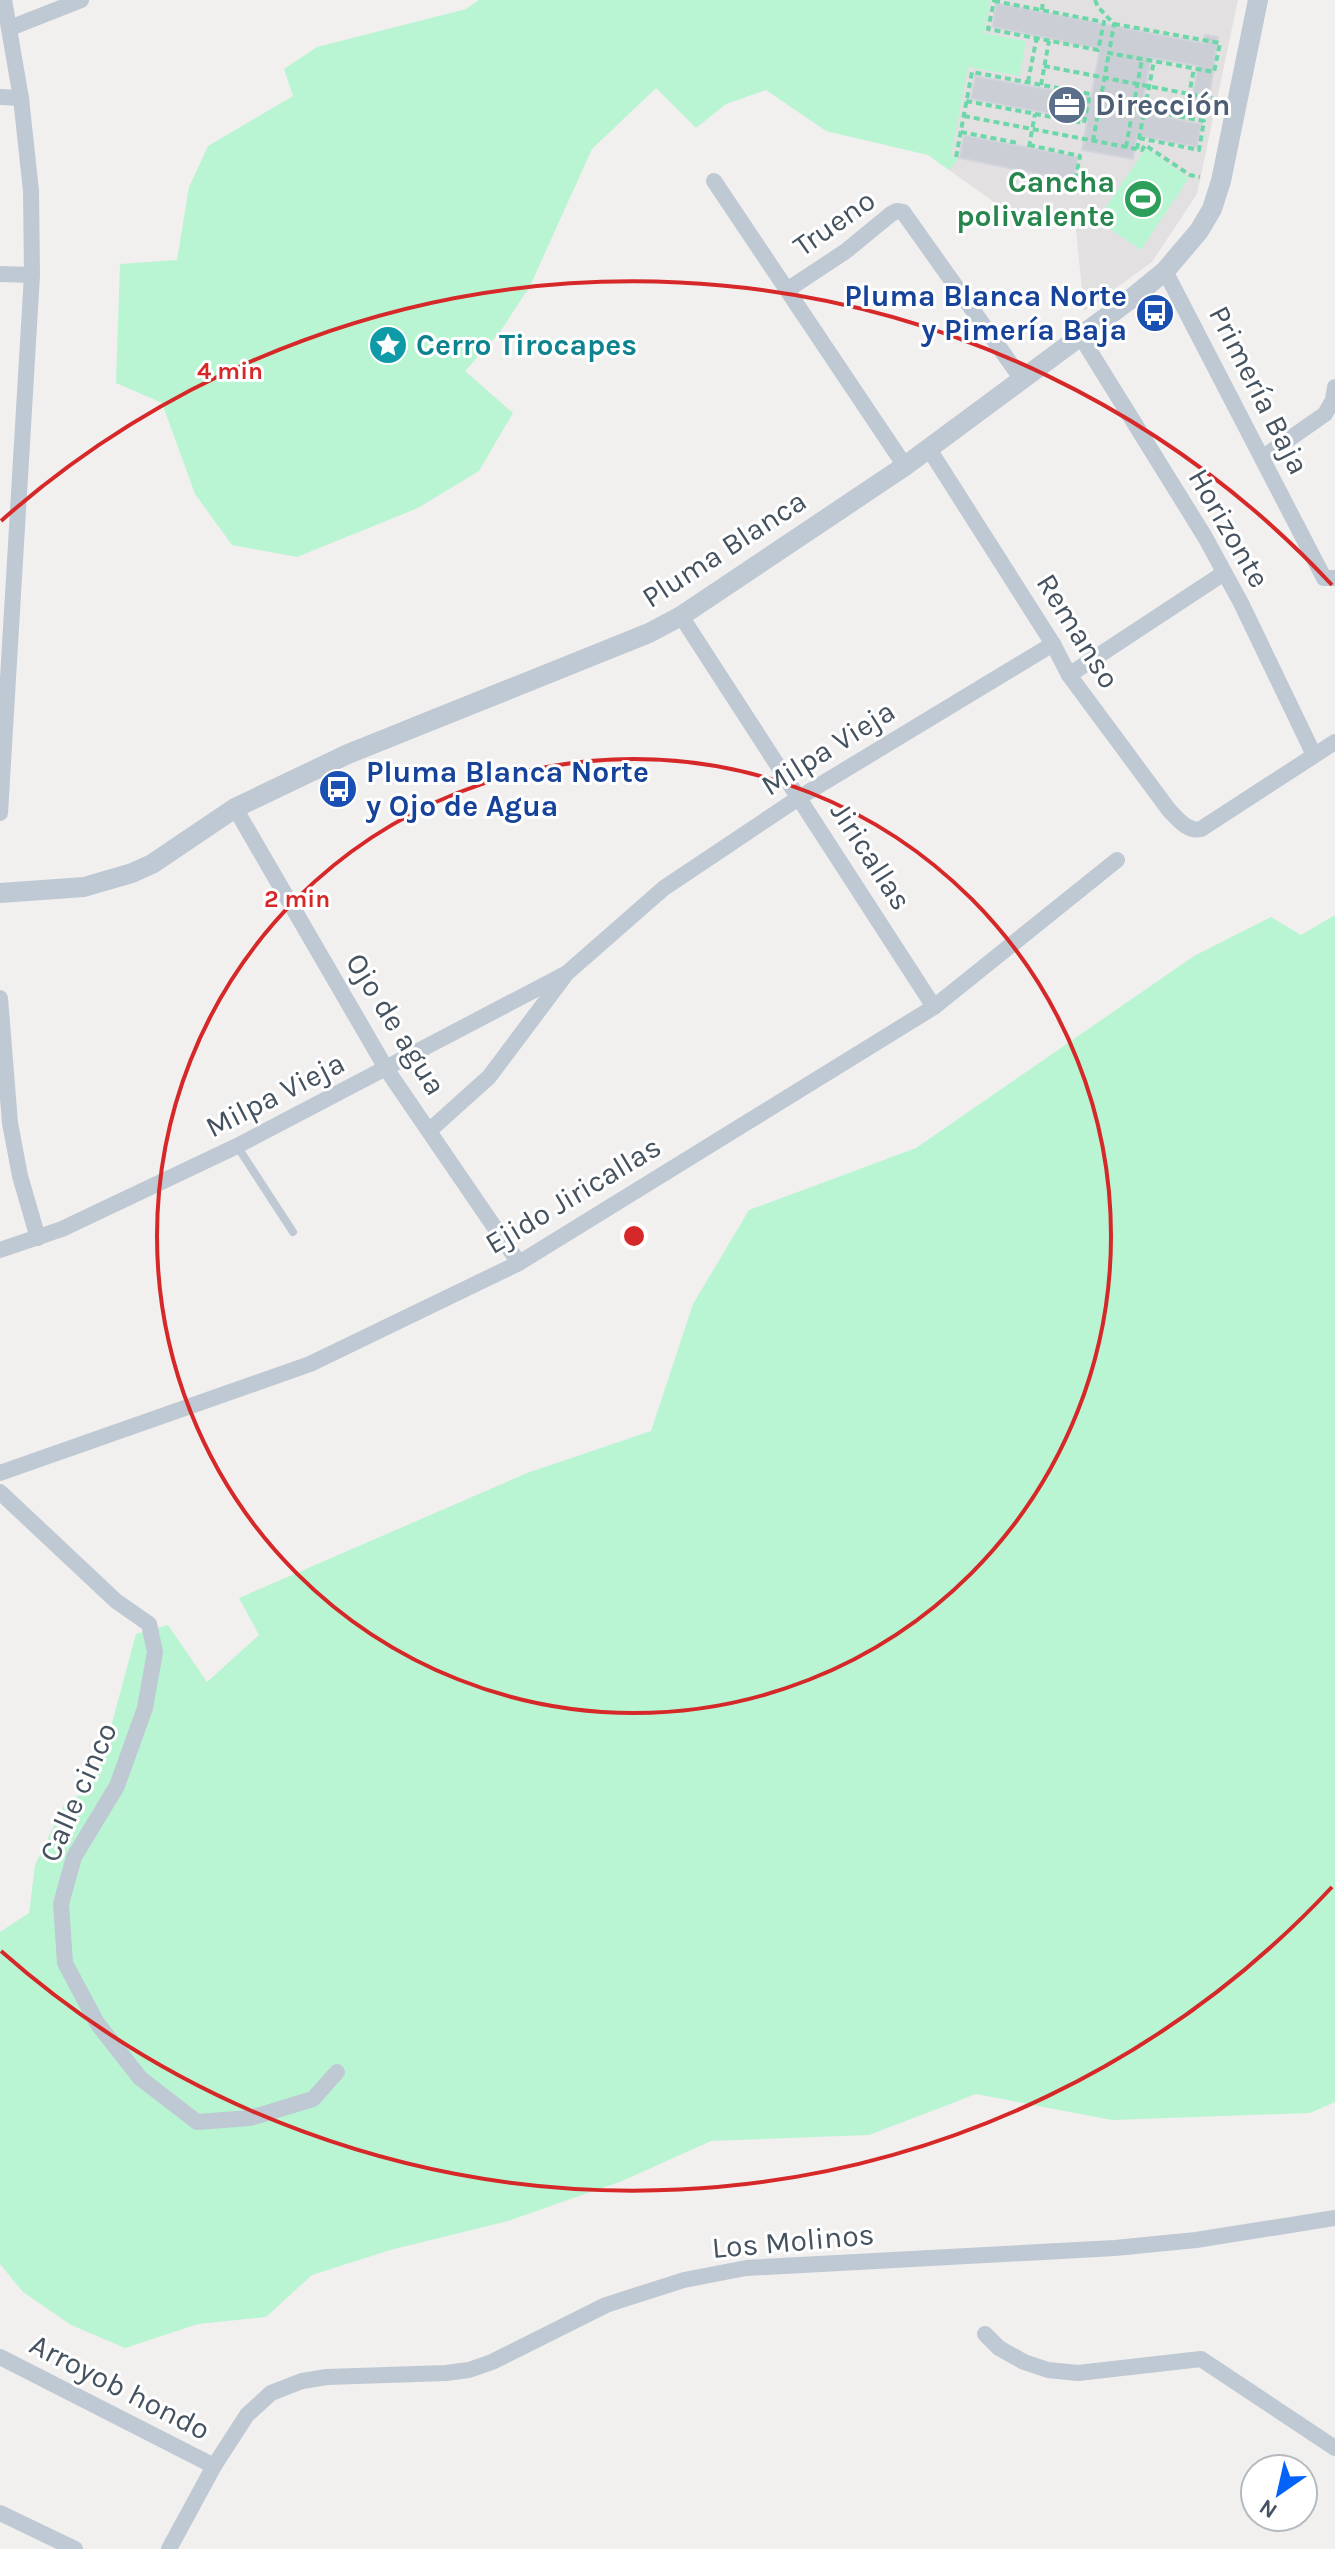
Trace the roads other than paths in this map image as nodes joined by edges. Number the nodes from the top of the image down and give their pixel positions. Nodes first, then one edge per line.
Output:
1 (4, 0) edge
2 (81, 0) edge
3 (1258, 0) edge
4 (10, 28) junction
5 (0, 97) edge
6 (21, 98) junction
7 (714, 181) dead end
8 (1165, 271) junction
9 (0, 274) edge
10 (32, 275) junction
11 (787, 290) junction
12 (1081, 337) junction
13 (1021, 378) junction
14 (1335, 387) edge
15 (929, 449) junction
16 (1262, 458) junction
17 (905, 466) junction
18 (1224, 573) junction
19 (1330, 578) edge
20 (681, 616) junction
21 (1053, 644) junction
22 (1069, 675) junction
23 (1335, 742) edge
24 (1314, 755) junction
25 (800, 797) junction
26 (235, 808) junction
27 (0, 813) edge
28 (1117, 860) dead end
29 (0, 893) edge
30 (567, 973) junction
31 (0, 998) edge
32 (934, 1007) junction
33 (387, 1070) junction
34 (430, 1130) junction
35 (237, 1146) junction
36 (293, 1232) dead end
37 (38, 1238) junction
38 (0, 1250) edge
39 (519, 1263) junction
40 (0, 1473) edge
41 (0, 1492) edge
42 (337, 2072) dead end
43 (1335, 2218) edge
44 (985, 2334) dead end
45 (0, 2357) edge
46 (1335, 2448) edge
47 (214, 2466) junction
48 (0, 2513) edge
49 (75, 2549) edge
50 (169, 2549) edge

1 - 4 street
2 - 4 street
3 - 8 street, Pluma Blanca
4 - 6 street
5 - 6 street
6 - 10 street
7 - 11 street
8 - 12 street, Pluma Blanca
8 - 16 street, Primería Baja
9 - 10 street
10 - 27 street
11 - 13 street, Trueno
11 - 17 street
12 - 13 street, Pluma Blanca
12 - 18 street, Horizonte
13 - 15 street, Pluma Blanca
14 - 16 street
15 - 17 street, Pluma Blanca
15 - 21 street, Remanso
16 - 19 street, Primería Baja
17 - 20 street, Pluma Blanca
18 - 22 street
18 - 24 street, Horizonte
20 - 25 street, Jiricallas
20 - 26 street, Pluma Blanca
21 - 22 street, Remanso
21 - 25 street, Milpa Vieja
22 - 24 street, Remanso
23 - 24 street
25 - 30 street, Milpa Vieja
25 - 32 street, Jiricallas
26 - 29 street, Pluma Blanca
26 - 33 street, Ojo de agua
28 - 32 street, Ejido Jiricallas
30 - 33 street, Milpa Vieja
30 - 34 street, Milpa Vieja
31 - 37 street
32 - 39 street, Ejido Jiricallas
33 - 34 street, Ojo de agua
33 - 35 street, Milpa Vieja
34 - 39 street, Ojo de agua
35 - 36 lane
35 - 37 street, Milpa Vieja
37 - 38 street, Milpa Vieja
39 - 40 street, Ejido Jiricallas
41 - 42 street, Calle cinco
43 - 47 street, Los Molinos
44 - 46 street
45 - 47 street, Arroyob hondo
47 - 50 street, Los Molinos
48 - 49 street

